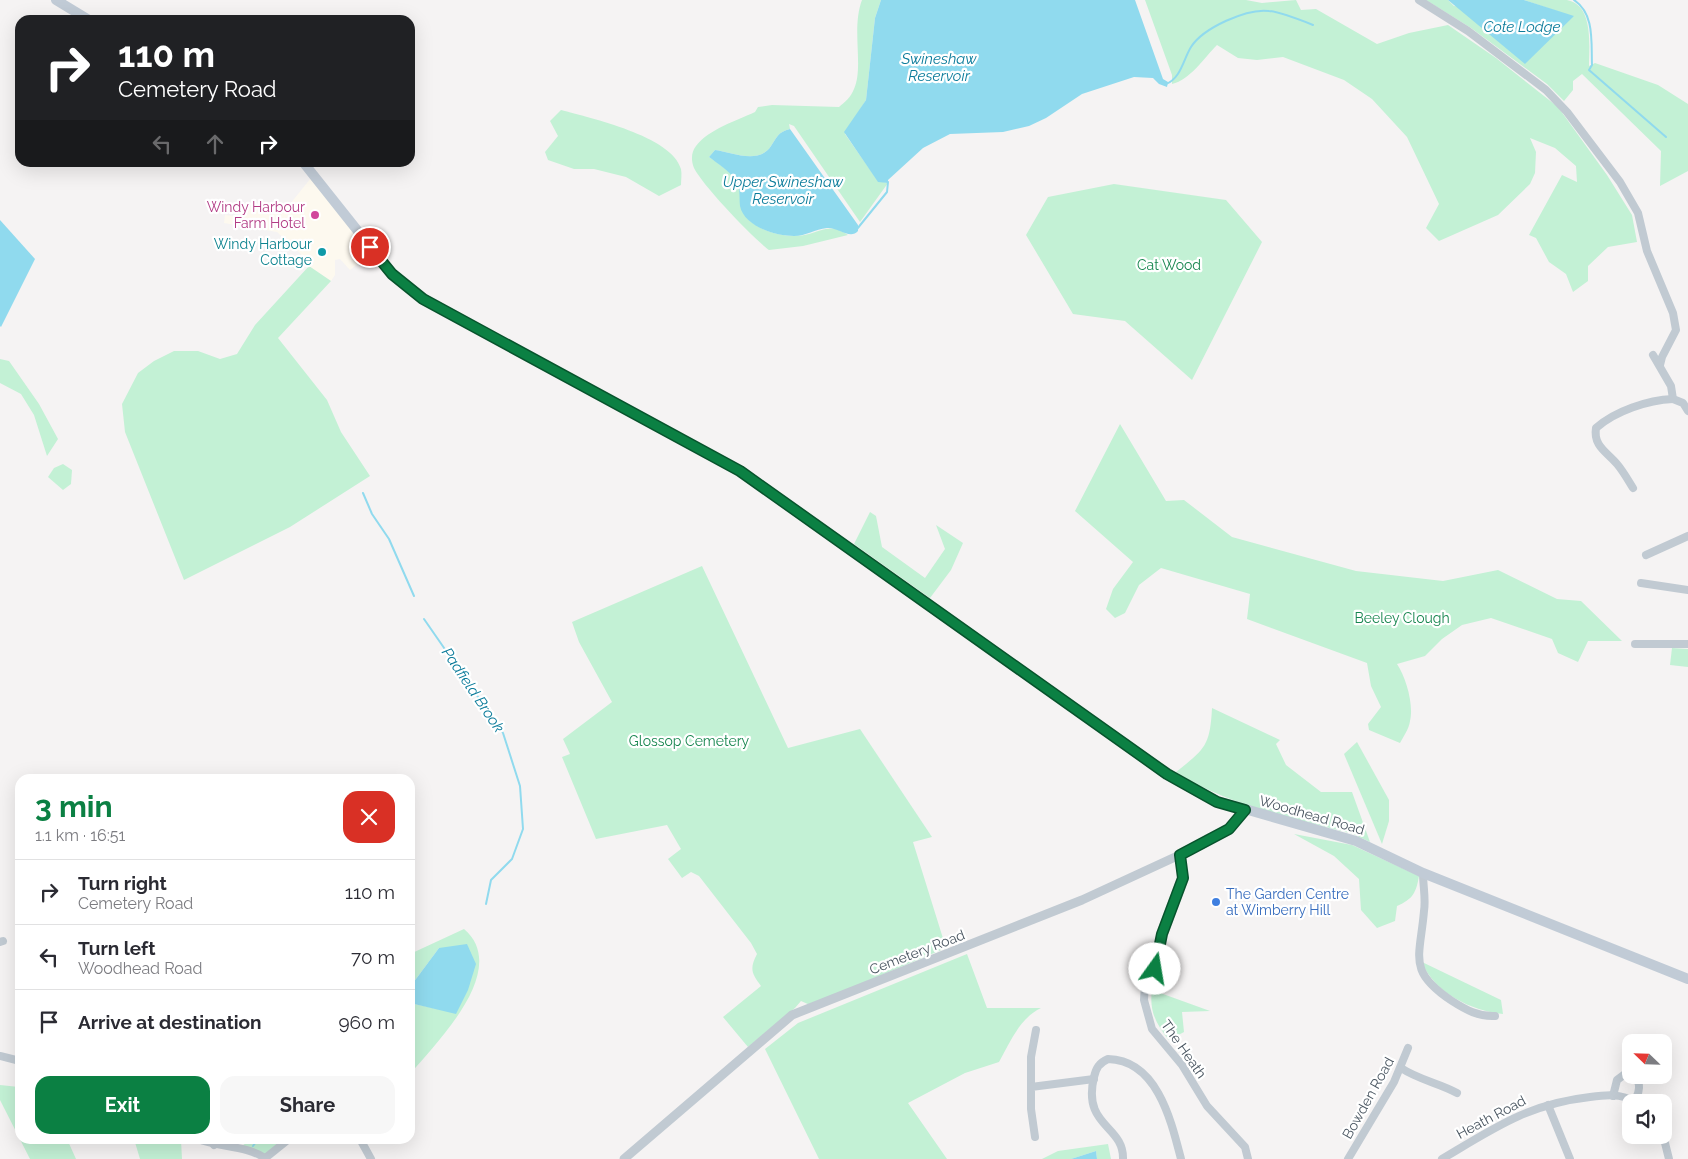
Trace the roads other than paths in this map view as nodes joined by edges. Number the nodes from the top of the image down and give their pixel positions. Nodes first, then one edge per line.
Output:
1 (56, 0) edge
2 (1419, 0) edge
3 (81, 15) edge
4 (307, 167) edge
5 (1653, 354) dead end
6 (1660, 365) junction
7 (1673, 399) junction
8 (1688, 411) edge
9 (1633, 488) dead end
10 (1688, 536) edge
11 (1646, 555) dead end
12 (1641, 583) dead end
13 (1688, 590) edge
14 (1635, 644) dead end
15 (1688, 644) edge
16 (1245, 810) junction
17 (1180, 855) junction
18 (1423, 873) junction
19 (1688, 979) edge
20 (1495, 1016) dead end
21 (1036, 1030) dead end
22 (1408, 1048) dead end
23 (0, 1056) edge
24 (15, 1060) edge
25 (1402, 1068) junction
26 (1094, 1079) junction
27 (1031, 1087) junction
28 (1457, 1093) dead end
29 (1637, 1094) edge
30 (1613, 1096) junction
31 (1622, 1099) edge
32 (1548, 1105) junction
33 (1035, 1137) dead end
34 (283, 1144) edge
35 (363, 1144) edge
36 (1665, 1144) edge
37 (214, 1145) edge
38 (264, 1159) edge
39 (371, 1159) edge
40 (624, 1159) edge
41 (1123, 1159) edge
42 (1182, 1159) edge
43 (1248, 1159) edge
44 (1348, 1159) edge
45 (1442, 1159) edge
46 (1570, 1159) edge
47 (1669, 1159) edge

1 - 3 main road
2 - 6 street
4 - 16 main road, Woodhead Road
5 - 6 street
6 - 7 street
7 - 8 street
7 - 9 street
10 - 11 street
12 - 13 street
14 - 15 street
16 - 17 street, Cemetery Road
16 - 18 main road, Woodhead Road
17 - 40 street, Cemetery Road
17 - 43 street, The Heath
18 - 19 main road, Woodhead Road
18 - 20 street
21 - 27 street
22 - 25 street, Bowden Road
23 - 24 street
25 - 28 street
25 - 44 street, Bowden Road
26 - 27 street
26 - 41 street
26 - 42 street
27 - 33 street
29 - 30 street, Heath Road
30 - 31 street, Heath Road
30 - 32 street, Heath Road
32 - 45 street, Heath Road
32 - 46 street
34 - 38 street
35 - 39 street
36 - 47 street
37 - 38 street

